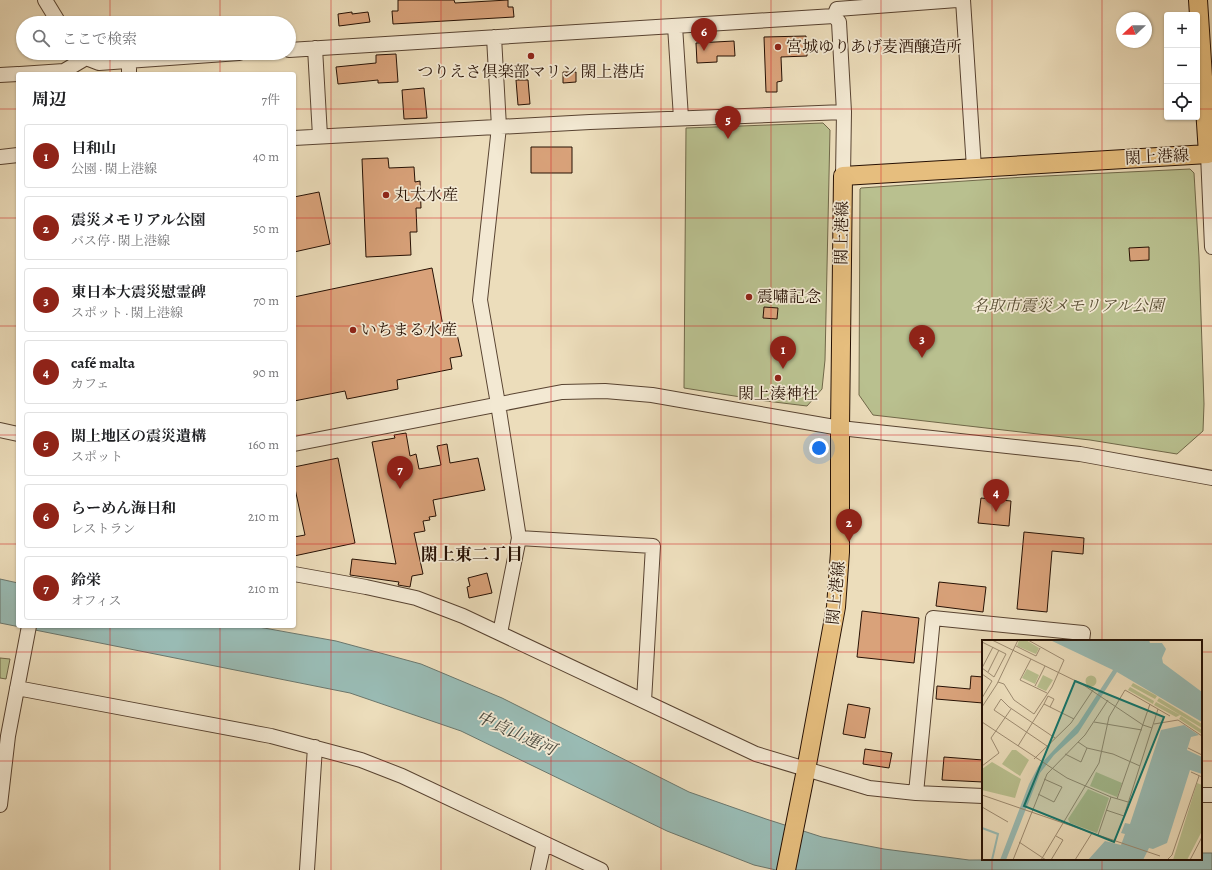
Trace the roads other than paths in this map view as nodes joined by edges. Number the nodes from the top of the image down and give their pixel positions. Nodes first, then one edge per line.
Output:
1 (45, 0) edge
2 (957, 0) edge
3 (963, 0) edge
4 (1198, 0) edge
5 (55, 16) edge
6 (834, 16) junction
7 (676, 26) junction
8 (494, 37) junction
9 (314, 48) junction
10 (296, 49) edge
11 (78, 60) edge
12 (93, 60) edge
13 (184, 60) edge
14 (129, 67) edge
15 (49, 72) edge
16 (16, 74) edge
17 (0, 75) edge
18 (844, 112) junction
19 (681, 118) junction
20 (499, 127) junction
21 (320, 136) junction
22 (296, 138) edge
23 (1208, 154) junction
24 (16, 155) edge
25 (0, 157) edge
26 (974, 168) junction
27 (843, 176) junction
28 (1211, 214) edge
29 (1212, 247) edge
30 (498, 404) junction
31 (840, 428) junction
32 (0, 430) edge
33 (16, 434) edge
34 (296, 444) edge
35 (1212, 478) edge
36 (519, 538) junction
37 (296, 574) edge
38 (29, 628) edge
39 (500, 633) junction
40 (1082, 640) edge
41 (17, 688) junction
42 (644, 701) junction
43 (315, 747) junction
44 (806, 770) junction
45 (916, 793) junction
46 (982, 796) edge
47 (0, 805) edge
48 (544, 843) junction
49 (307, 870) edge
50 (538, 870) edge
51 (601, 870) edge
52 (786, 870) edge

1 - 5 street
2 - 6 street
3 - 26 street
4 - 23 main road, 閖上港線
6 - 7 street
6 - 18 street
7 - 8 street
7 - 19 street
8 - 9 street
8 - 20 street
9 - 10 street
9 - 21 street
11 - 15 street
12 - 14 street
13 - 14 street
16 - 17 street
18 - 19 street
18 - 27 street
19 - 20 street
20 - 21 street
20 - 30 street
21 - 22 street
23 - 26 main road, 閖上港線
23 - 28 street
24 - 25 street
26 - 27 main road, 閖上港線
27 - 31 main road, 閖上港線
28 - 29 street
30 - 31 street
30 - 34 street
30 - 36 street
31 - 35 street
31 - 44 main road, 閖上港線
32 - 33 street
36 - 39 street
36 - 42 street
37 - 39 street
38 - 41 street
39 - 42 street
40 - 45 street
41 - 43 street
41 - 47 street
42 - 44 street
43 - 48 street
43 - 49 street
44 - 45 street
44 - 52 main road, 閖上港線
45 - 46 street
48 - 50 street
48 - 51 street

